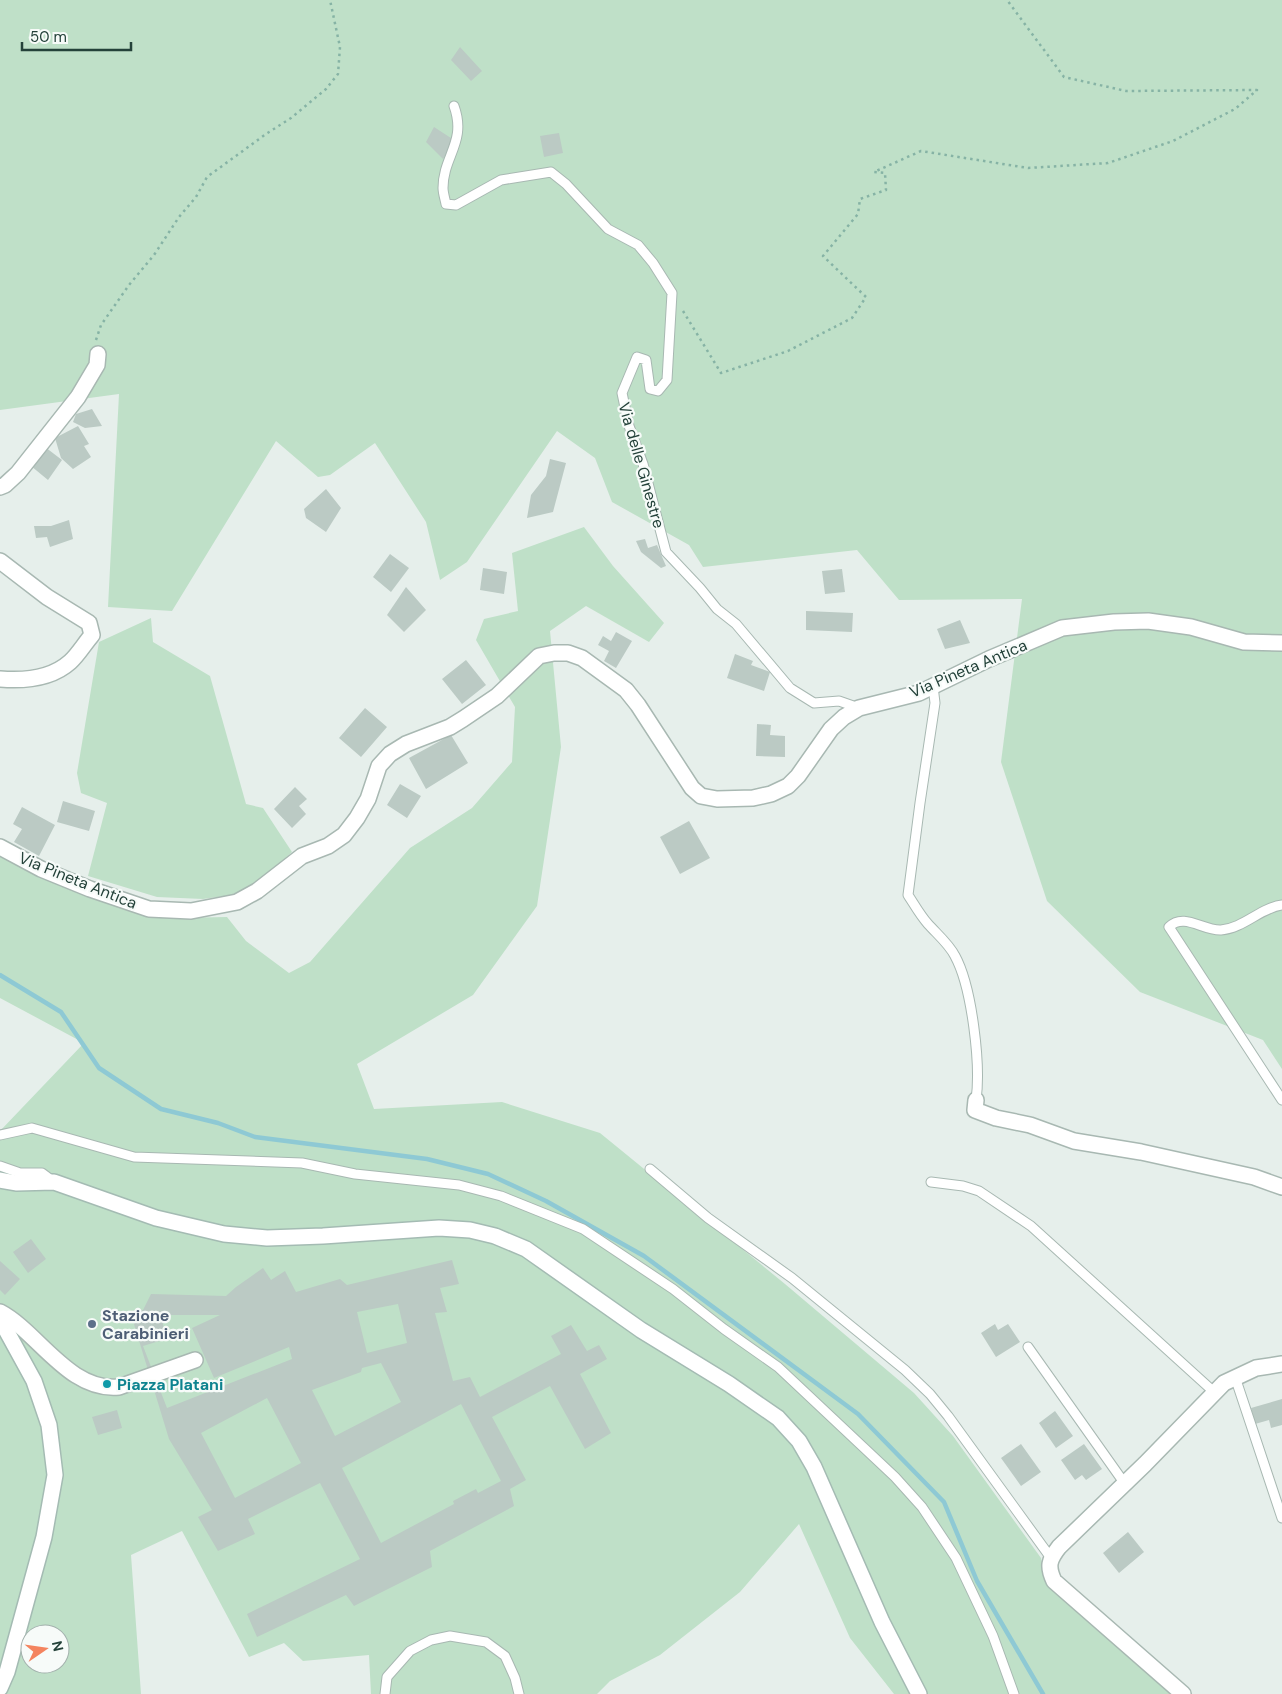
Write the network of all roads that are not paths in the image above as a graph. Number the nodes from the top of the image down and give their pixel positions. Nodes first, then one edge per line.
1 (454, 106) dead end
2 (98, 354) road end
3 (0, 487) edge
4 (0, 561) edge
5 (1282, 643) edge
6 (0, 679) edge
7 (934, 686) junction
8 (859, 708) junction
9 (0, 847) edge
10 (1282, 905) edge
11 (976, 1100) joint
12 (1282, 1100) edge
13 (0, 1135) edge
14 (0, 1166) edge
15 (650, 1169) dead end
16 (0, 1180) edge
17 (54, 1182) junction
18 (931, 1182) dead end
19 (1282, 1187) edge
20 (0, 1312) edge
21 (0, 1318) edge
22 (1028, 1347) dead end
23 (195, 1360) dead end
24 (1282, 1364) edge
25 (1235, 1377) junction
26 (1214, 1392) junction
27 (1125, 1484) junction
28 (1282, 1518) edge
29 (1051, 1558) junction
30 (0, 1688) edge
31 (385, 1694) edge
32 (519, 1694) edge
33 (919, 1694) edge
34 (1014, 1694) edge
35 (1183, 1694) edge

1 - 8 lane, Via delle Ginestre
2 - 3 street
4 - 6 street
5 - 7 street, Via Pineta Antica
7 - 8 street, Via Pineta Antica
7 - 11 lane
8 - 9 street, Via Pineta Antica
10 - 12 lane
11 - 19 street
13 - 34 lane
14 - 17 lane
15 - 29 lane
16 - 17 street
17 - 33 street
18 - 26 lane
20 - 23 street
21 - 30 street
22 - 27 lane
24 - 25 street
25 - 26 street
25 - 28 lane
26 - 27 street
27 - 29 street
29 - 35 street
31 - 32 lane

